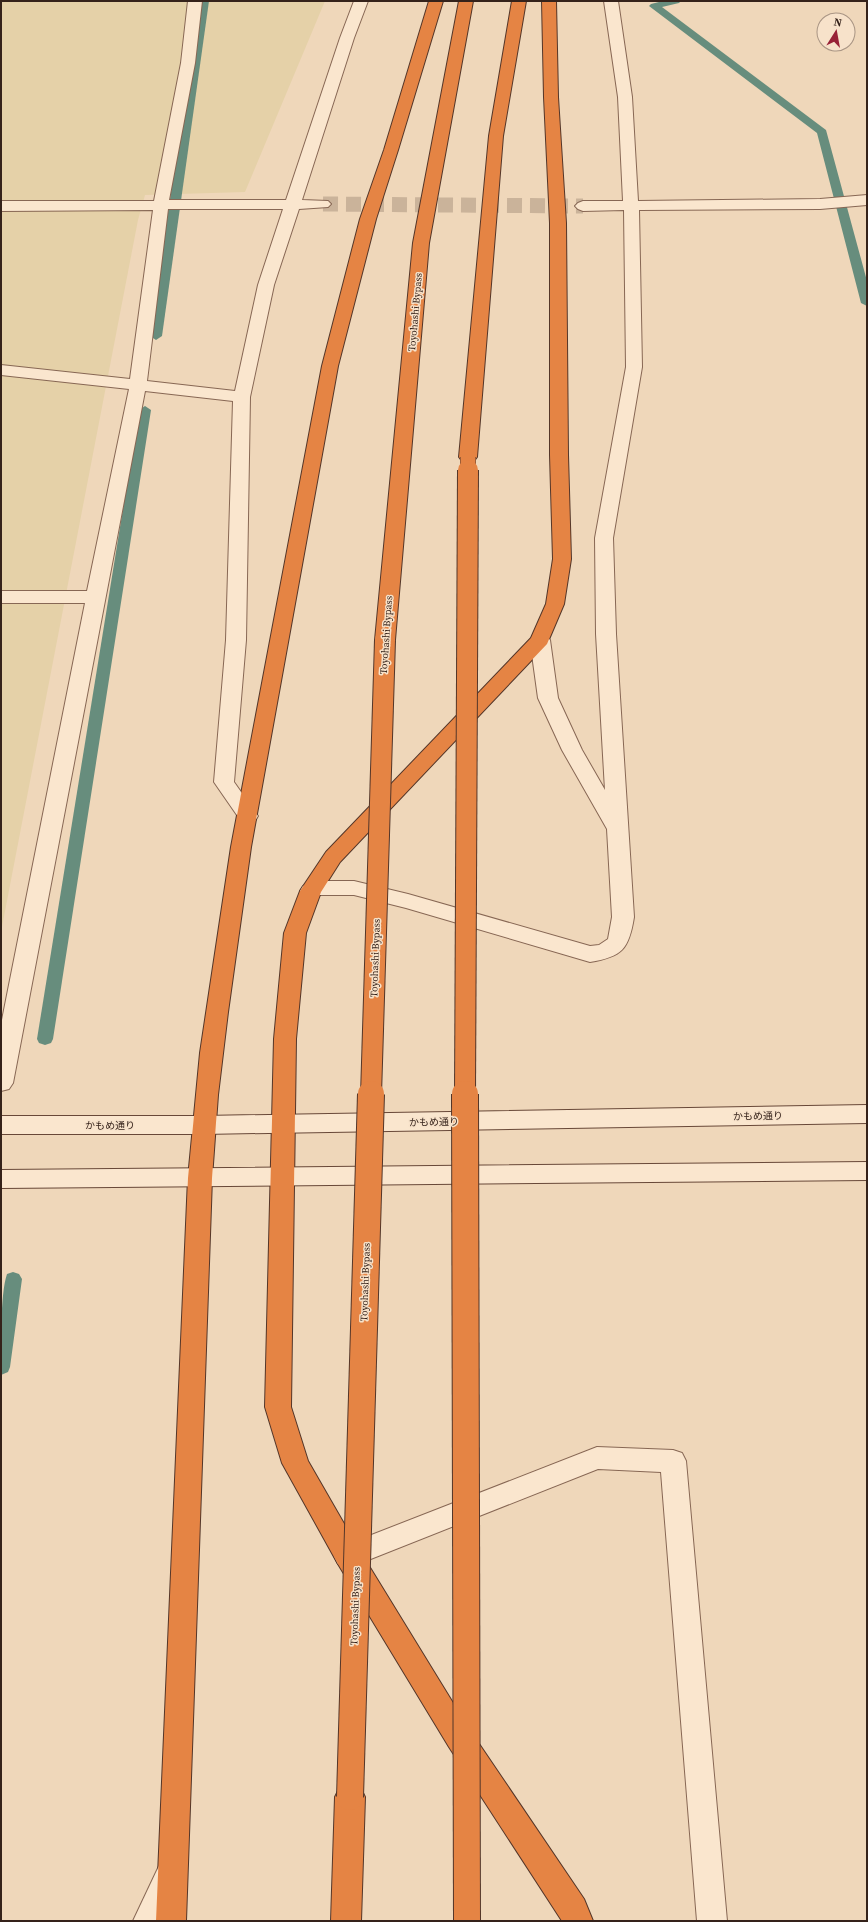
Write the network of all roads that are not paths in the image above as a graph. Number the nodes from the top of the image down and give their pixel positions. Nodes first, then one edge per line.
1 (195, 1) edge
2 (361, 1) edge
3 (436, 1) edge
4 (466, 1) edge
5 (519, 1) edge
6 (549, 1) edge
7 (611, 1) edge
8 (865, 200) edge
9 (291, 204) junction
10 (323, 204) tunnel mouth
11 (161, 205) junction
12 (631, 205) junction
13 (1, 206) edge
14 (583, 206) tunnel mouth
15 (1, 370) edge
16 (138, 385) junction
17 (242, 397) junction
18 (1, 597) edge
19 (95, 597) junction
20 (540, 640) junction
21 (248, 816) junction
22 (618, 829) junction
23 (311, 891) junction
24 (4, 1055) edge
25 (1, 1083) edge
26 (867, 1114) edge
27 (283, 1124) junction
28 (1, 1125) edge
29 (203, 1125) junction
30 (867, 1171) edge
31 (283, 1177) junction
32 (200, 1178) junction
33 (1, 1179) edge
34 (348, 1556) junction
35 (173, 1869) junction
36 (148, 1921) edge
37 (171, 1921) edge
38 (346, 1921) edge
39 (467, 1921) edge
40 (578, 1921) edge
41 (712, 1921) edge

1 - 11 street
2 - 9 street
3 - 21 highway
4 - 38 highway, Toyohashi Bypass, bridge
5 - 39 highway, bridge
6 - 20 highway
7 - 12 street
8 - 12 street
9 - 10 street
9 - 11 street
9 - 17 street
11 - 13 street
11 - 16 street
12 - 14 street
12 - 22 street
15 - 16 street
16 - 17 street
16 - 19 street
17 - 21 street
18 - 19 street
19 - 24 street
20 - 22 street
20 - 23 highway
21 - 29 highway
22 - 23 street
23 - 27 highway
24 - 25 street
26 - 27 street, かもめ通り
27 - 29 street, かもめ通り
27 - 31 highway
28 - 29 street, かもめ通り
29 - 32 highway
30 - 31 street
31 - 32 street
31 - 34 highway
32 - 33 street
32 - 35 highway
34 - 40 highway
34 - 41 street
35 - 36 street
35 - 37 highway

